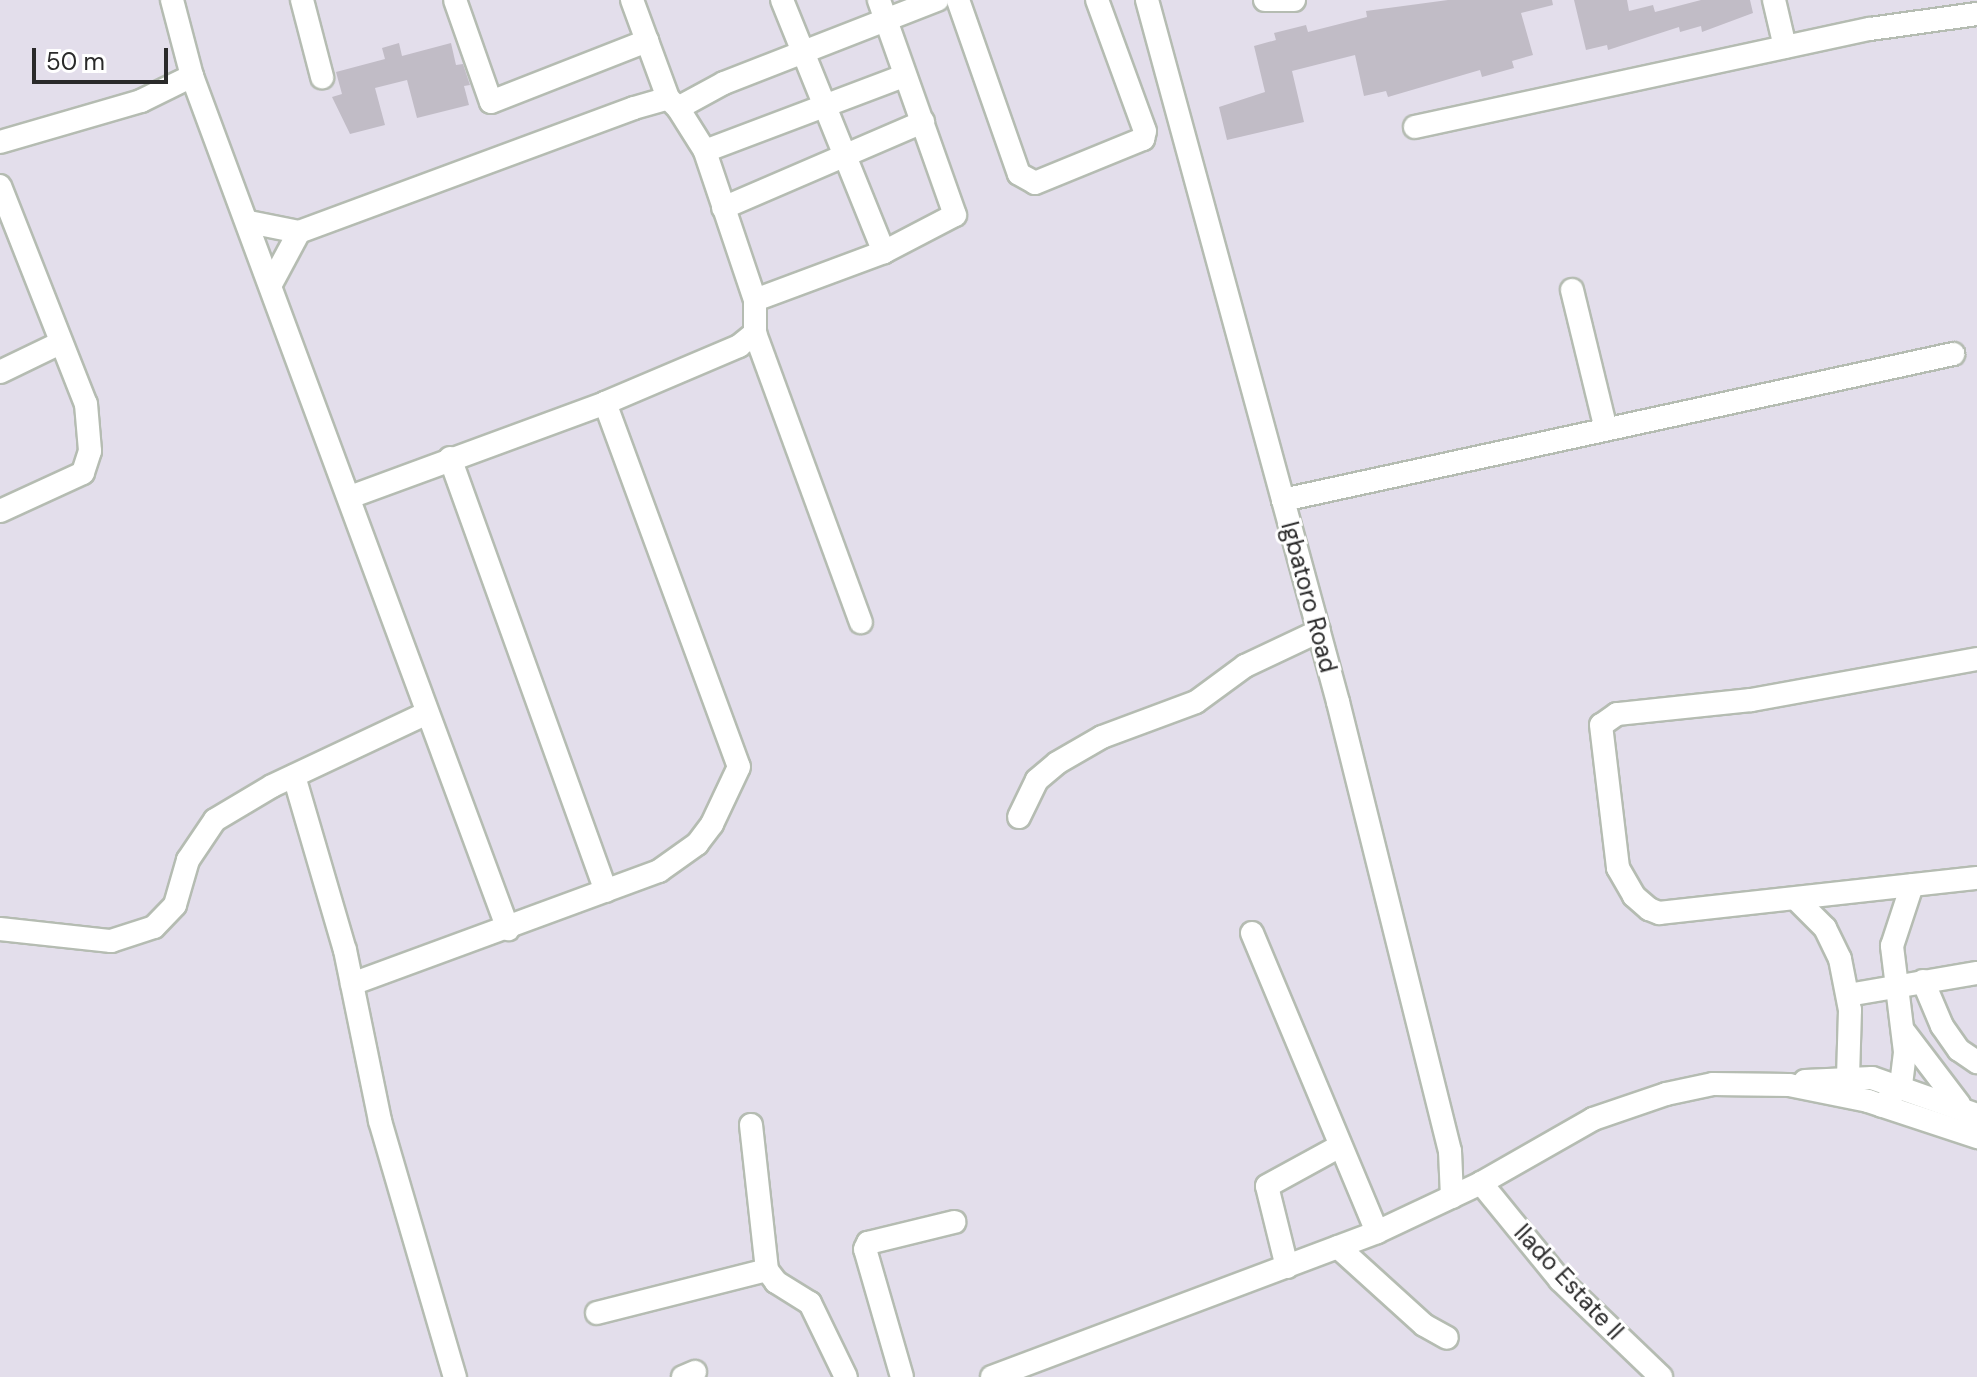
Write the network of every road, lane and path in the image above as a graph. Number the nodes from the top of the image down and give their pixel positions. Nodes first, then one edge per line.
1 (172, 0) edge
2 (302, 0) edge
3 (455, 0) edge
4 (632, 0) edge
5 (782, 0) edge
6 (937, 0) edge
7 (958, 0) edge
8 (1097, 0) edge
9 (1147, 0) edge
10 (1265, 0) edge
11 (1294, 0) edge
12 (1774, 0) edge
13 (884, 10) edge
14 (1977, 14) edge
15 (647, 41) junction
16 (1785, 47) junction
17 (802, 51) junction
18 (192, 76) junction
19 (904, 76) junction
20 (322, 77) dead end
21 (673, 103) junction
22 (823, 106) junction
23 (923, 122) junction
24 (1415, 127) dead end
25 (0, 142) edge
26 (705, 151) junction
27 (842, 153) junction
28 (0, 186) edge
29 (723, 208) junction
30 (249, 222) junction
31 (299, 232) junction
32 (884, 252) junction
33 (271, 284) junction
34 (1572, 290) dead end
35 (755, 300) junction
36 (755, 333) junction
37 (60, 343) junction
38 (1953, 354) dead end
39 (0, 372) edge
40 (605, 403) junction
41 (1606, 429) junction
42 (450, 458) junction
43 (350, 497) junction
44 (1283, 500) junction
45 (0, 511) edge
46 (861, 622) dead end
47 (1319, 631) junction
48 (1977, 659) edge
49 (425, 714) junction
50 (294, 776) junction
51 (1019, 817) dead end
52 (1977, 878) edge
53 (1912, 885) junction
54 (606, 891) junction
55 (1796, 899) junction
56 (0, 929) edge
57 (508, 929) junction
58 (1252, 933) dead end
59 (1977, 973) edge
60 (1923, 981) junction
61 (352, 984) junction
62 (1896, 984) junction
63 (1848, 995) junction
64 (1901, 1027) junction
65 (1977, 1062) edge
66 (1848, 1077) junction
67 (1789, 1085) junction
68 (1901, 1085) junction
69 (1882, 1106) junction
70 (1970, 1112) edge
71 (751, 1125) dead end
72 (1977, 1137) edge
73 (1340, 1146) junction
74 (1481, 1183) junction
75 (1452, 1197) junction
76 (954, 1222) dead end
77 (1377, 1232) junction
78 (1338, 1247) junction
79 (1287, 1267) junction
80 (767, 1270) junction
81 (597, 1313) dead end
82 (1447, 1338) dead end
83 (455, 1377) edge
84 (846, 1377) edge
85 (902, 1377) edge
86 (992, 1377) edge
87 (1661, 1377) edge

1 - 18 street
2 - 20 street
3 - 15 street
4 - 15 street
5 - 17 street
6 - 13 street
7 - 8 street
9 - 44 street, Igbatoro Road
10 - 11 street
12 - 16 street
13 - 17 street
13 - 19 street
14 - 16 street
15 - 21 street
16 - 24 street
17 - 21 street
17 - 22 street
18 - 25 street
18 - 30 street
19 - 22 street
19 - 23 street
21 - 26 street
21 - 31 street
22 - 26 street
22 - 27 street
23 - 27 street
23 - 32 street
26 - 29 street
27 - 29 street
27 - 32 street
28 - 37 street
29 - 35 street
30 - 31 street
30 - 33 street
31 - 33 street
32 - 35 street
33 - 43 street
34 - 41 street
35 - 36 street
36 - 40 street
36 - 46 street
37 - 39 street
37 - 45 street
38 - 41 street
40 - 42 street
40 - 54 street
41 - 44 street
42 - 43 street
42 - 54 street
43 - 49 street
44 - 47 street, Igbatoro Road
47 - 51 street
47 - 75 street, Igbatoro Road
48 - 55 street
49 - 50 street
49 - 57 street
50 - 56 street
50 - 61 street
52 - 53 street
53 - 55 street
53 - 62 street
54 - 57 street
55 - 63 street
57 - 61 street
58 - 73 street
59 - 60 street
60 - 62 street
60 - 65 street
61 - 83 street
62 - 63 street
62 - 64 street
63 - 66 street
64 - 68 street
64 - 70 street
66 - 67 street
66 - 68 street
67 - 69 street
67 - 74 street
68 - 69 street
68 - 70 street
69 - 72 street
71 - 80 street
73 - 77 street
73 - 79 street
74 - 75 street
74 - 87 street, Ilado Estate II
75 - 77 street
76 - 85 street
77 - 78 street
78 - 79 street
78 - 82 street
79 - 86 street
80 - 81 street
80 - 84 street

